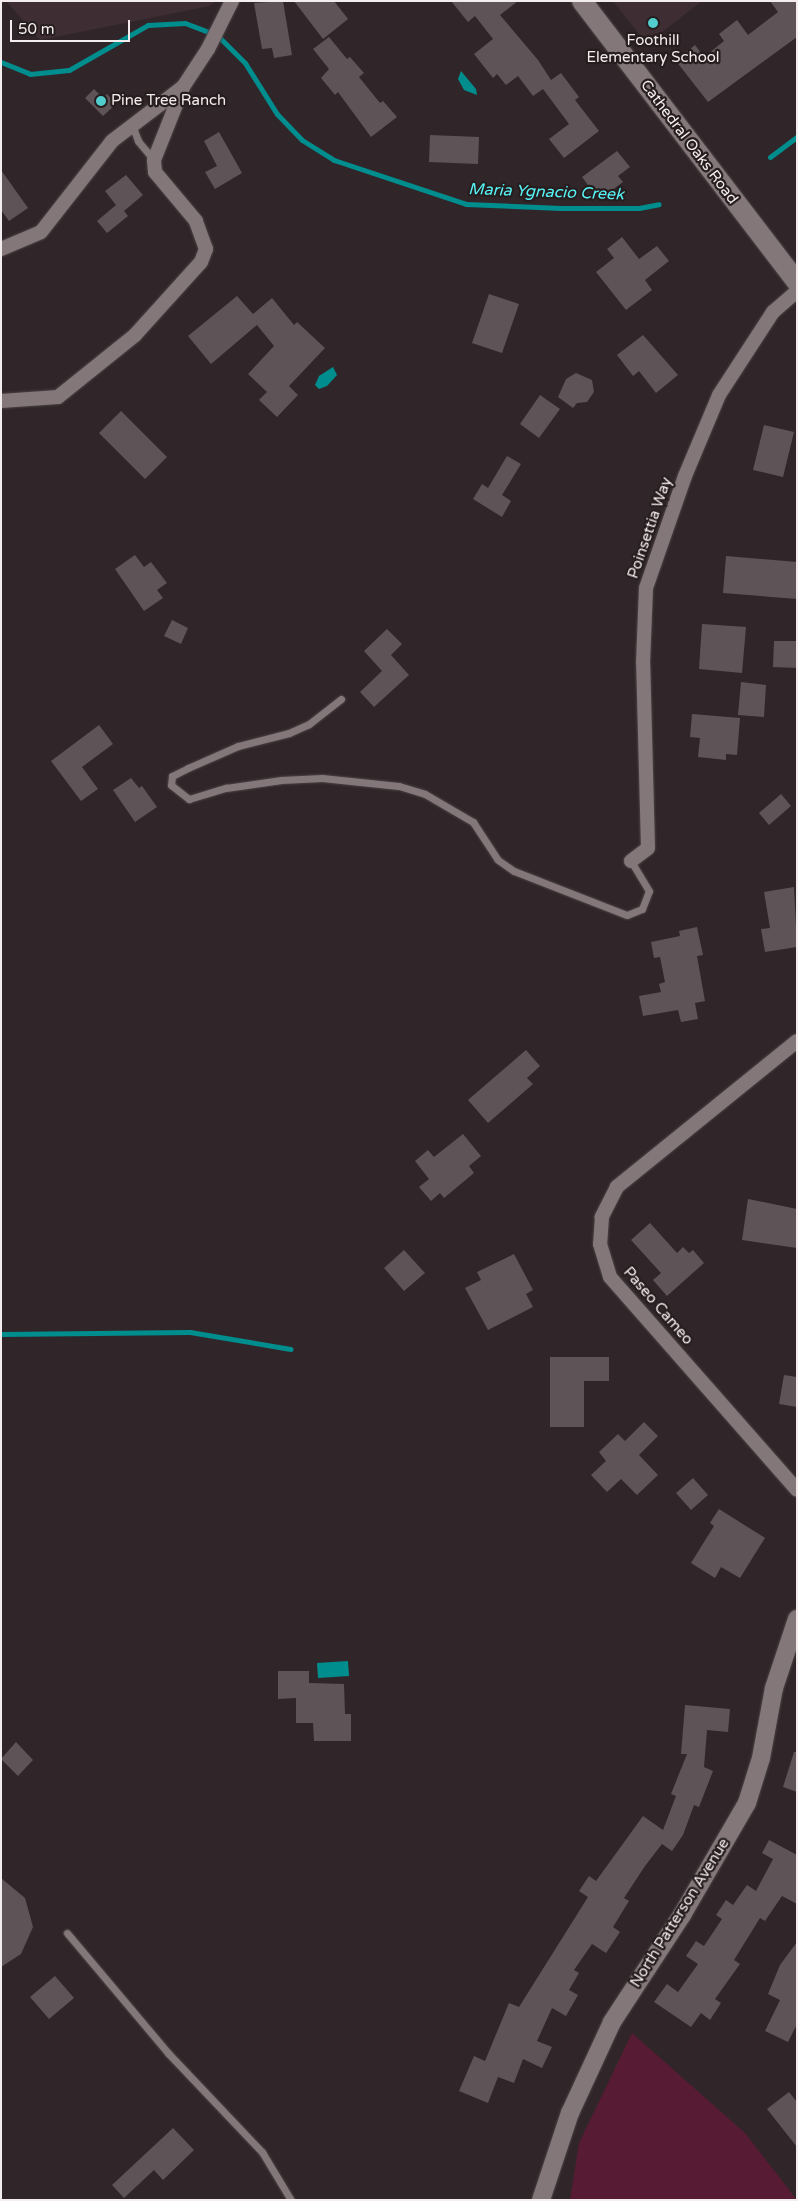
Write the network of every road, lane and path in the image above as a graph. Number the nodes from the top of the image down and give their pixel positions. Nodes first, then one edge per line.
1 (582, 1) edge
2 (229, 6) edge
3 (183, 87) junction
4 (132, 124) junction
5 (154, 160) junction
6 (1, 249) edge
7 (797, 282) edge
8 (797, 291) edge
9 (1, 401) edge
10 (341, 699) dead end
11 (631, 861) joint
12 (797, 1041) edge
13 (797, 1490) edge
14 (797, 1618) edge
15 (66, 1934) dead end
16 (291, 2200) edge
17 (541, 2200) edge

1 - 7 main road, Cathedral Oaks Road
2 - 3 street
3 - 4 street
3 - 5 street
4 - 5 lane
4 - 6 street
5 - 9 street
8 - 11 street, Poinsettia Way
10 - 11 lane
12 - 13 street, Paseo Cameo
14 - 17 street, North Patterson Avenue
15 - 16 lane

